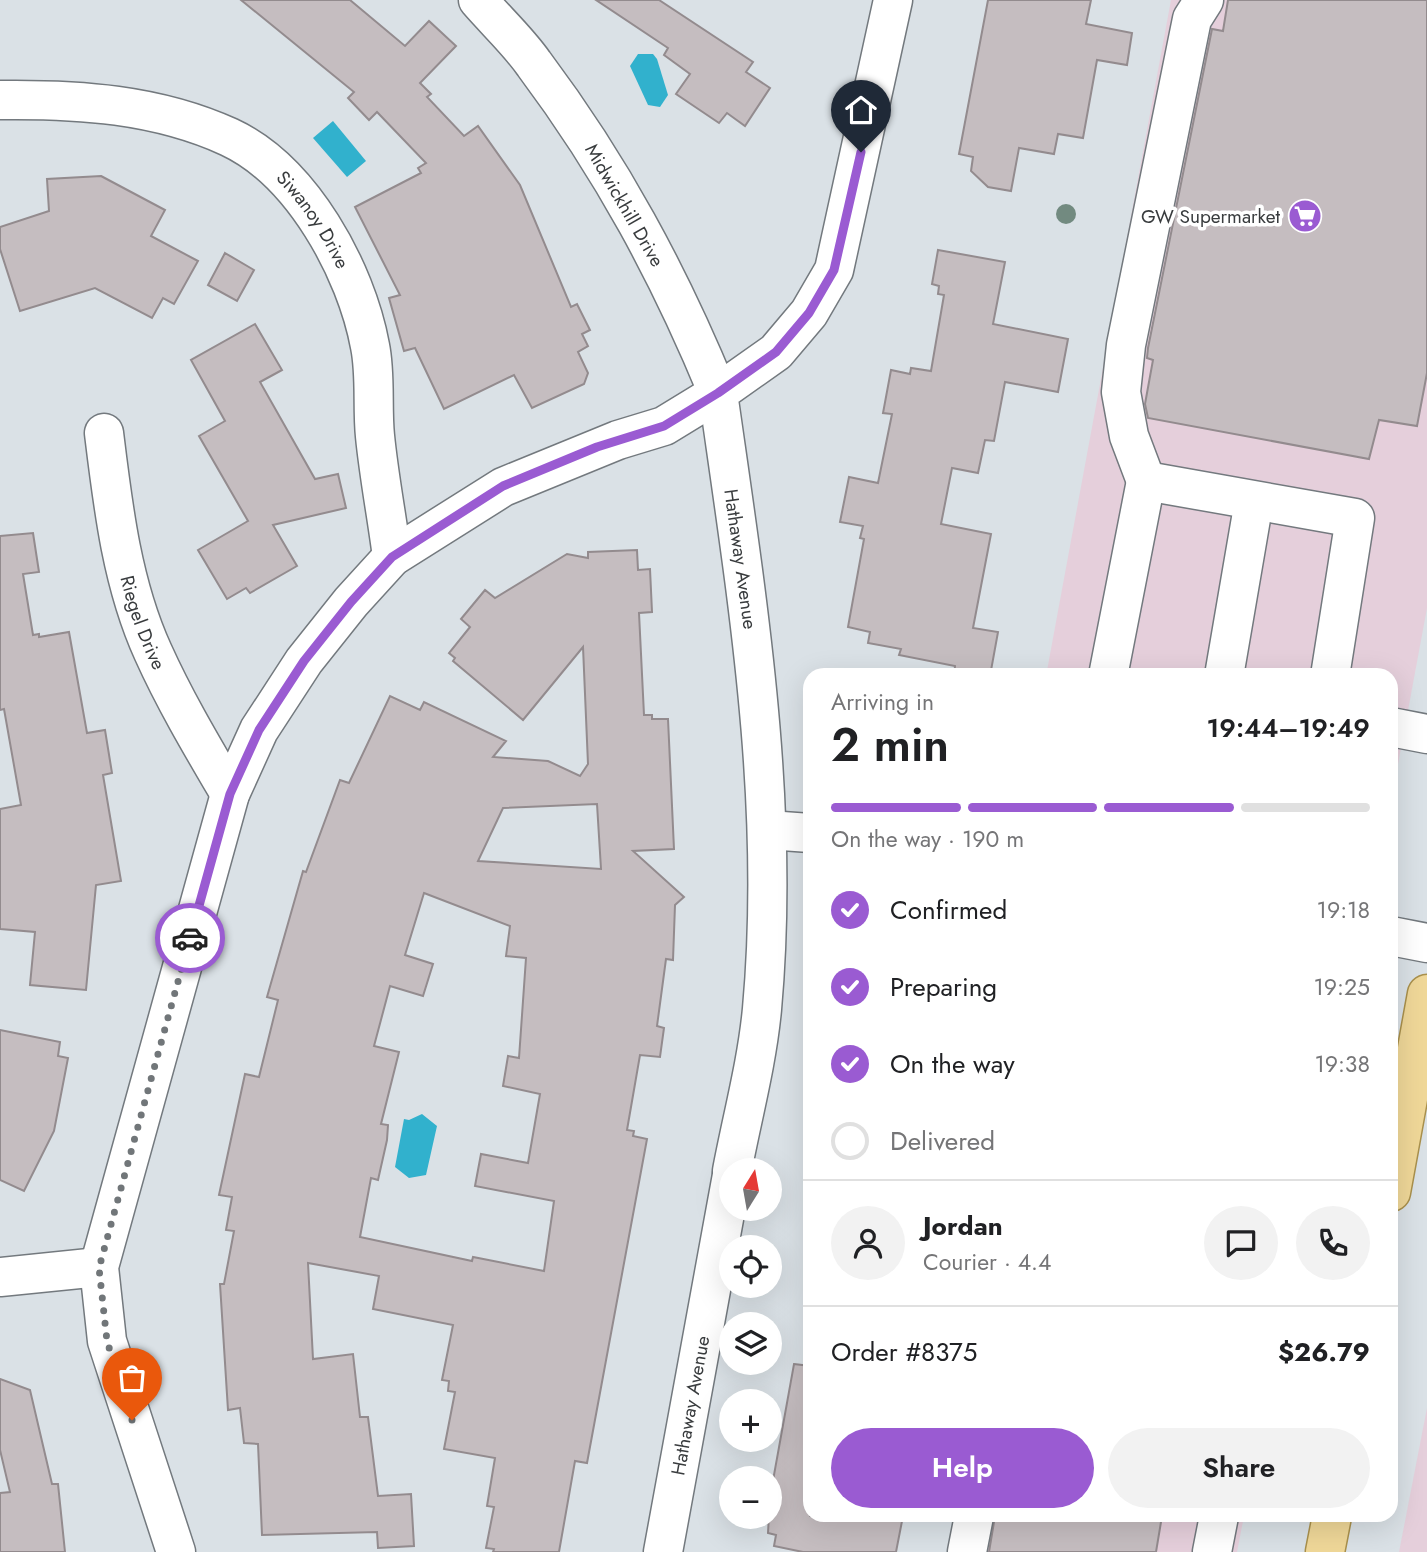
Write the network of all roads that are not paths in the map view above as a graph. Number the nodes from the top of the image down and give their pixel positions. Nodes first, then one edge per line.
1 (478, 0) edge
2 (893, 0) edge
3 (1204, 0) edge
4 (0, 100) edge
5 (718, 393) junction
6 (104, 433) dead end
7 (1146, 481) junction
8 (1254, 501) junction
9 (392, 557) junction
10 (1110, 668) edge
11 (1225, 668) edge
12 (1331, 668) edge
13 (1398, 728) edge
14 (1427, 734) edge
15 (230, 794) junction
16 (768, 830) junction
17 (803, 832) edge
18 (1398, 937) edge
19 (1427, 943) edge
20 (1427, 994) edge
21 (1398, 1154) edge
22 (735, 1158) edge
23 (723, 1222) edge
24 (99, 1268) junction
25 (0, 1277) edge
26 (973, 1522) edge
27 (1218, 1522) edge
28 (1331, 1522) edge
29 (176, 1552) edge
30 (663, 1552) edge
31 (967, 1552) edge
32 (1212, 1552) edge
33 (1325, 1552) edge

1 - 5 street, Midwickhill Drive
2 - 5 street
3 - 7 street
4 - 9 street, Siwanoy Drive
5 - 9 street
5 - 16 street, Hathaway Avenue
6 - 15 street, Riegel Drive
7 - 8 street
7 - 10 street
8 - 11 street
8 - 12 street
9 - 15 street
13 - 14 street
15 - 24 street
16 - 17 street
16 - 22 street, Hathaway Avenue
18 - 19 street
20 - 21 main road
23 - 30 street, Hathaway Avenue
24 - 25 street
24 - 29 street
26 - 31 street
27 - 32 street
28 - 33 main road

